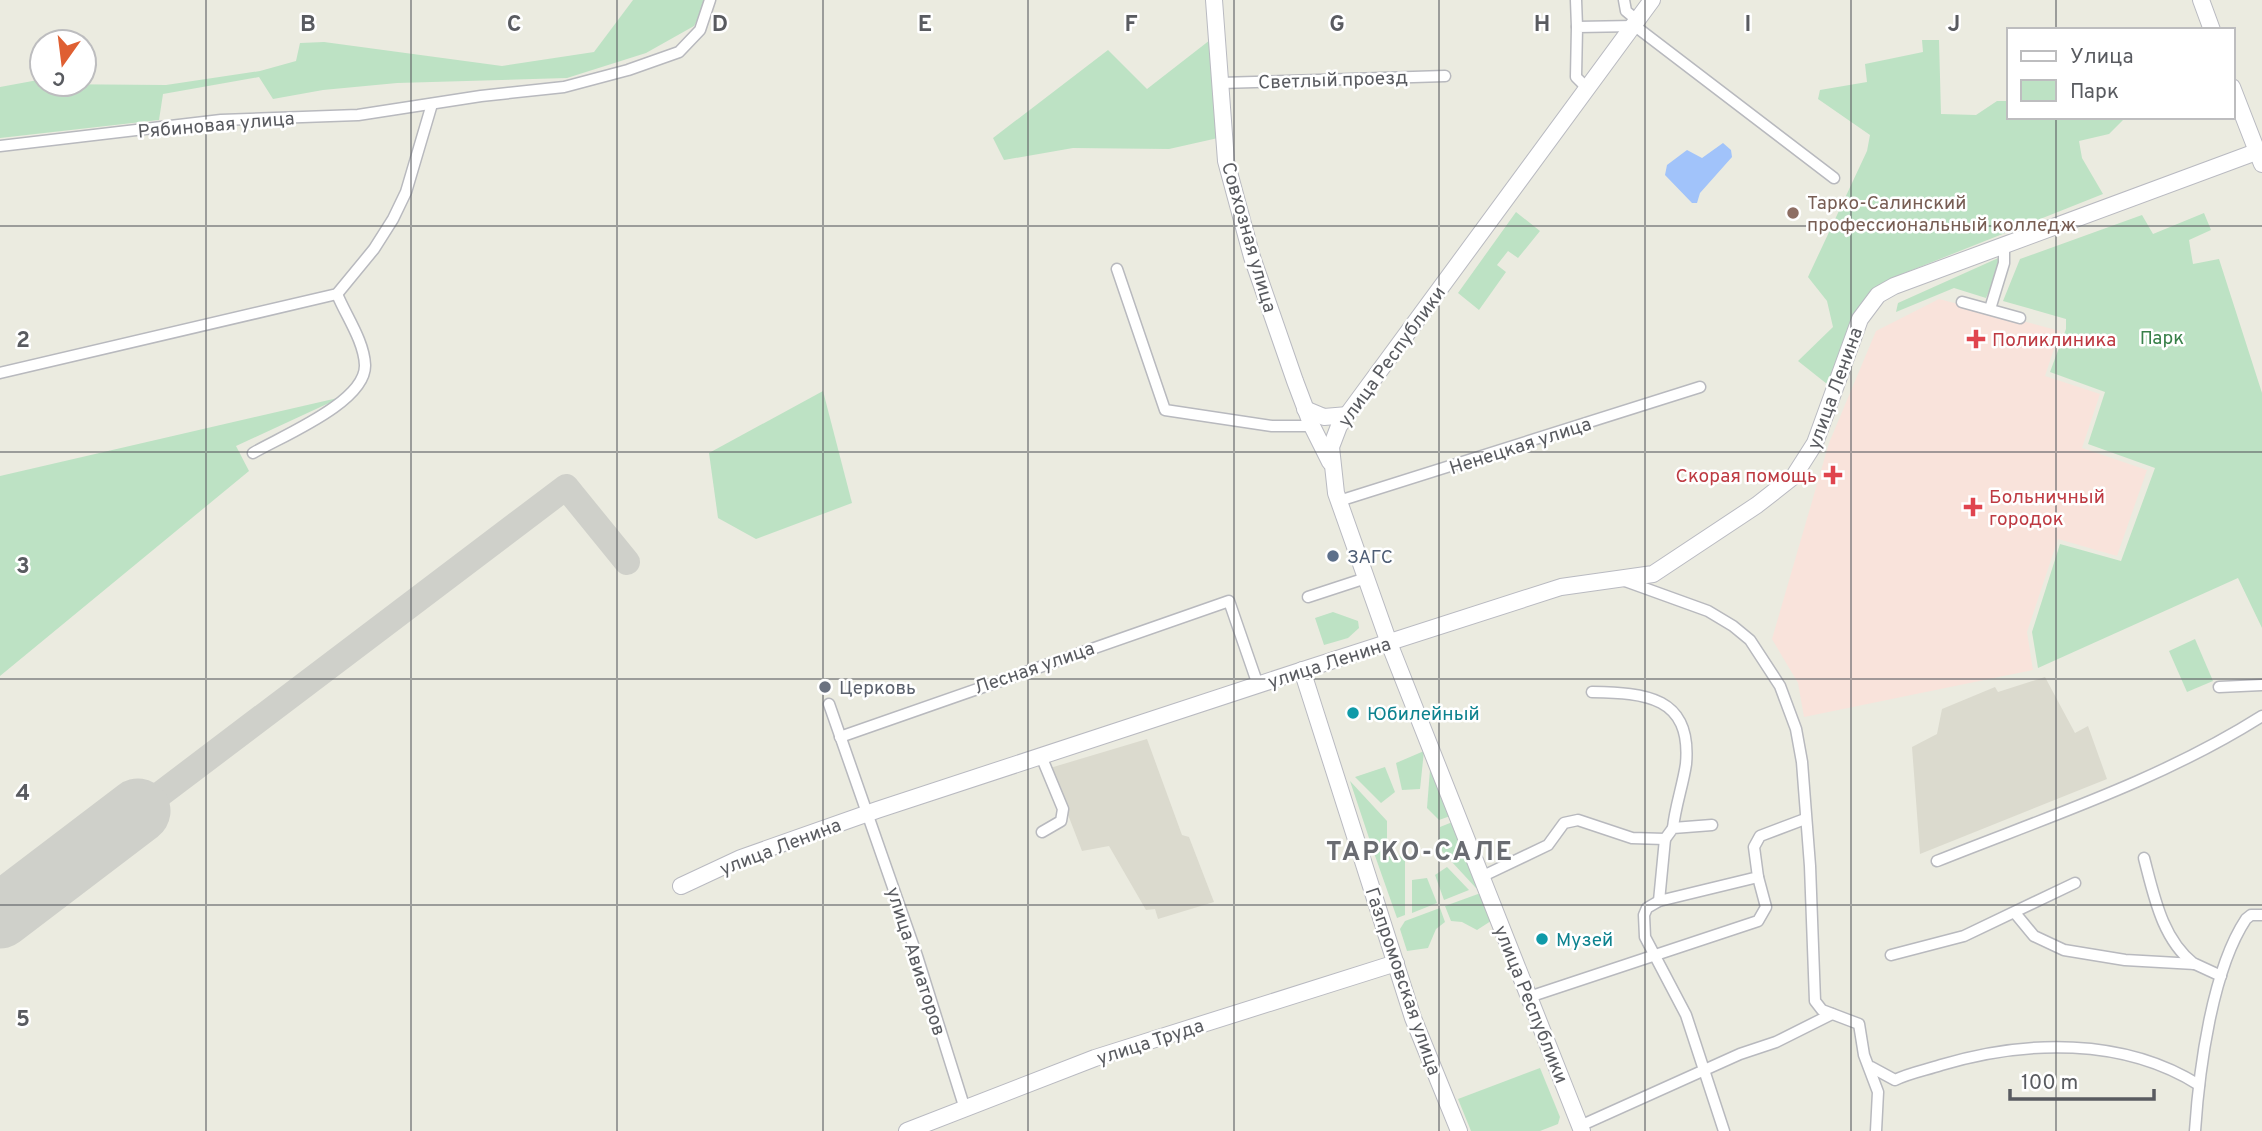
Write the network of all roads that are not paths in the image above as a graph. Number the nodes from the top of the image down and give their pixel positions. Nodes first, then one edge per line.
1 (710, 0) edge
2 (1214, 0) edge
3 (1576, 0) edge
4 (1624, 0) edge
5 (1653, 0) edge
6 (2201, 0) edge
7 (1637, 24) junction
8 (1577, 27) junction
9 (2211, 28) edge
10 (1445, 76) dead end
11 (1220, 83) junction
12 (1587, 88) junction
13 (2234, 92) edge
14 (432, 104) junction
15 (0, 146) edge
16 (2260, 156) edge
17 (1834, 178) dead end
18 (2004, 245) junction
19 (1117, 269) dead end
20 (337, 294) junction
21 (1962, 302) dead end
22 (1990, 309) junction
23 (2020, 318) dead end
24 (0, 373) edge
25 (1700, 387) dead end
26 (1305, 409) junction
27 (1348, 415) junction
28 (1311, 426) junction
29 (253, 453) dead end
30 (1333, 467) junction
31 (1339, 501) junction
32 (1664, 568) junction
33 (1366, 578) junction
34 (1619, 580) junction
35 (1662, 593) junction
36 (1308, 597) dead end
37 (1389, 643) junction
38 (1302, 670) junction
39 (1258, 685) junction
40 (2262, 685) edge
41 (2219, 687) dead end
42 (1592, 692) dead end
43 (829, 704) dead end
44 (2262, 716) edge
45 (840, 737) junction
46 (1041, 756) junction
47 (869, 814) junction
48 (1805, 819) junction
49 (1712, 825) dead end
50 (1673, 828) junction
51 (1042, 832) dead end
52 (1665, 839) junction
53 (2144, 859) dead end
54 (1937, 861) dead end
55 (1481, 877) junction
56 (1758, 877) junction
57 (2075, 883) dead end
58 (681, 886) dead end
59 (1660, 901) junction
60 (2015, 914) junction
61 (2262, 915) edge
62 (1657, 955) junction
63 (1891, 955) dead end
64 (1396, 963) junction
65 (2195, 964) junction
66 (2221, 976) junction
67 (1529, 997) junction
68 (1832, 1014) junction
69 (1869, 1065) junction
70 (1703, 1072) junction
71 (1895, 1080) junction
72 (2199, 1085) junction
73 (1878, 1092) junction
74 (965, 1109) junction
75 (1576, 1129) edge
76 (907, 1131) edge
77 (1459, 1131) edge
78 (1724, 1131) edge
79 (1876, 1131) edge
80 (2195, 1131) edge

1 - 14 street, Рябиновая улица
2 - 11 street, Совхозная улица
3 - 8 street
4 - 7 street
5 - 7 street, улица Республики
6 - 9 street
7 - 8 street
7 - 12 street, улица Республики
7 - 17 street
8 - 12 street
10 - 11 street, Светлый проезд
11 - 26 street, Совхозная улица
12 - 27 street, улица Республики
13 - 16 street
14 - 15 street, Рябиновая улица
14 - 20 street
16 - 18 street, улица Ленина
18 - 22 street
18 - 32 street, улица Ленина
19 - 28 street
20 - 24 street
20 - 29 street
21 - 22 street
22 - 23 street
25 - 31 street, Ненецкая улица
26 - 27 street
26 - 28 street, Совхозная улица
27 - 30 street, улица Республики
28 - 30 street, Совхозная улица
30 - 31 street, улица Республики
31 - 33 street, улица Республики
32 - 34 street, улица Ленина
32 - 35 street
33 - 36 street
33 - 37 street, улица Республики
34 - 35 street, улица Ленина
34 - 37 street, улица Ленина
35 - 48 street, улица Ленина
37 - 38 street, улица Ленина
37 - 55 street, улица Республики
38 - 39 street, улица Ленина
38 - 64 street, Газпромовская улица
39 - 45 street, Лесная улица
39 - 46 street, улица Ленина
40 - 41 street
42 - 50 street
43 - 45 street, улица Авиаторов
44 - 54 street
45 - 47 street, улица Авиаторов
46 - 47 street, улица Ленина
46 - 51 street
47 - 58 street, улица Ленина
47 - 74 street, улица Авиаторов
48 - 56 street
48 - 68 street, улица Ленина
49 - 50 street
50 - 52 street
52 - 55 street
52 - 59 street
53 - 65 street
55 - 67 street, улица Республики
56 - 59 street
56 - 62 street
57 - 60 street
59 - 62 street
60 - 63 street
60 - 65 street
61 - 66 street
62 - 67 street
62 - 70 street
64 - 74 street, улица Труда
64 - 77 street, Газпромовская улица
65 - 66 street
66 - 72 street
67 - 75 street, улица Республики
68 - 69 street
68 - 70 street
69 - 71 street
69 - 73 street
70 - 75 street
70 - 78 street
71 - 72 street
71 - 73 street
72 - 80 street
73 - 79 street
74 - 76 street, улица Труда

